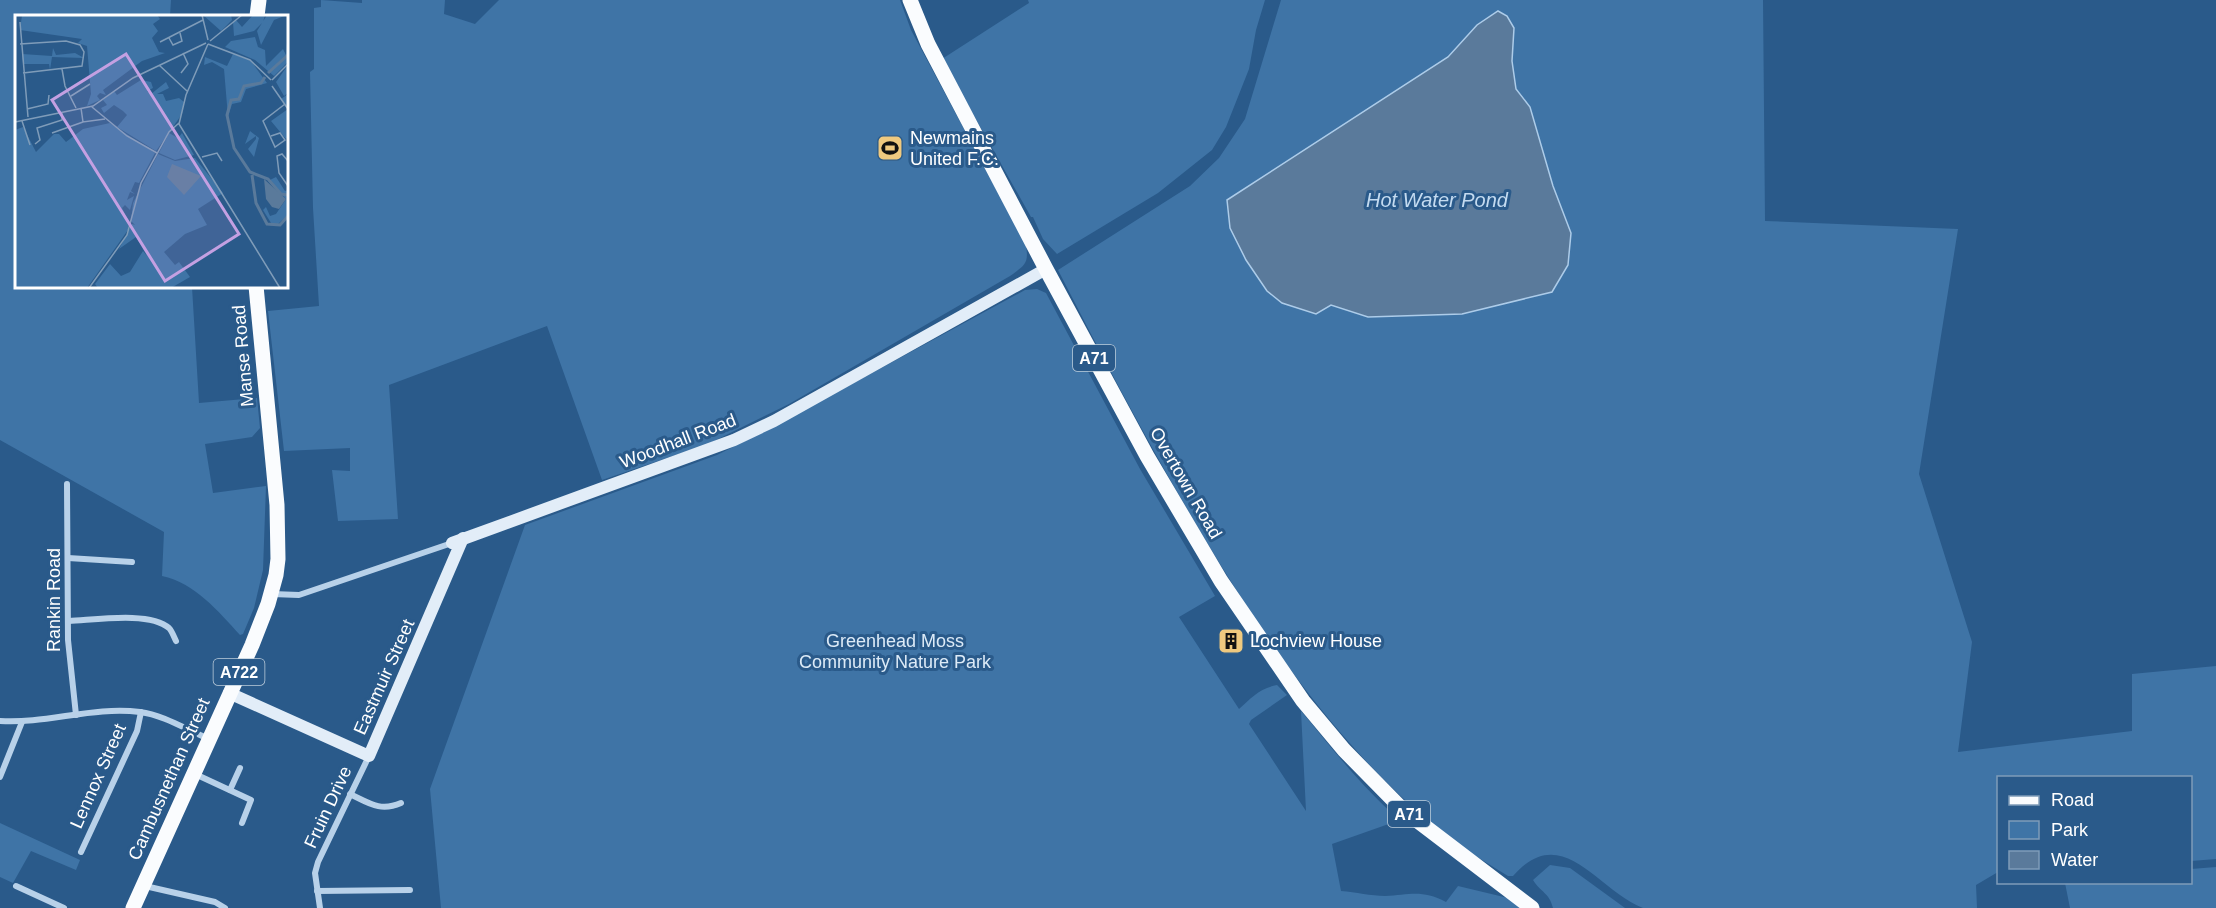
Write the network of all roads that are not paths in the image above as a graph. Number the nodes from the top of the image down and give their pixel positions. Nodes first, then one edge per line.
1 (258, 0) edge
2 (910, 0) edge
3 (257, 15) edge
4 (1046, 269) junction
5 (256, 288) edge
6 (268, 422) joint
7 (67, 484) dead end
8 (457, 541) junction
9 (68, 558) junction
10 (132, 562) dead end
11 (272, 594) junction
12 (69, 621) junction
13 (176, 641) dead end
14 (229, 693) junction
15 (141, 712) junction
16 (76, 715) junction
17 (0, 721) edge
18 (22, 722) junction
19 (209, 740) junction
20 (369, 756) junction
21 (240, 768) dead end
22 (193, 774) junction
23 (0, 777) edge
24 (230, 790) junction
25 (350, 794) junction
26 (401, 803) dead end
27 (242, 823) dead end
28 (81, 852) dead end
29 (16, 886) dead end
30 (143, 886) junction
31 (410, 890) dead end
32 (317, 891) junction
33 (64, 908) edge
34 (133, 908) edge
35 (225, 908) edge
36 (320, 908) edge
37 (1532, 908) edge

1 - 3 main road
2 - 4 main road, Overtown Road / A71
4 - 8 street, Woodhall Road
4 - 37 main road, Overtown Road / A71
5 - 6 main road, Manse Road / A722
6 - 11 main road, Cambusnethan Street / A722
7 - 9 street, Rankin Road
8 - 11 street, Woodhall Road
8 - 20 street, Eastmuir Street
9 - 10 street
9 - 12 street, Rankin Road
11 - 14 main road, Cambusnethan Street / A722
12 - 13 street
12 - 16 street, Rankin Road
14 - 19 main road, Cambusnethan Street / A722
14 - 20 street, Eastmuir Street
15 - 16 street
15 - 19 street
15 - 28 street, Lennox Street
16 - 18 street
17 - 18 street
18 - 23 street
19 - 22 main road, Cambusnethan Street / A722
20 - 25 street, Fruin Drive
21 - 24 street
22 - 24 street
22 - 30 main road, Cambusnethan Street / A722
24 - 27 street
25 - 26 street
25 - 32 street, Fruin Drive
29 - 33 street
30 - 34 main road, Cambusnethan Street / A722
30 - 35 street
31 - 32 street
32 - 36 street, Fruin Drive

